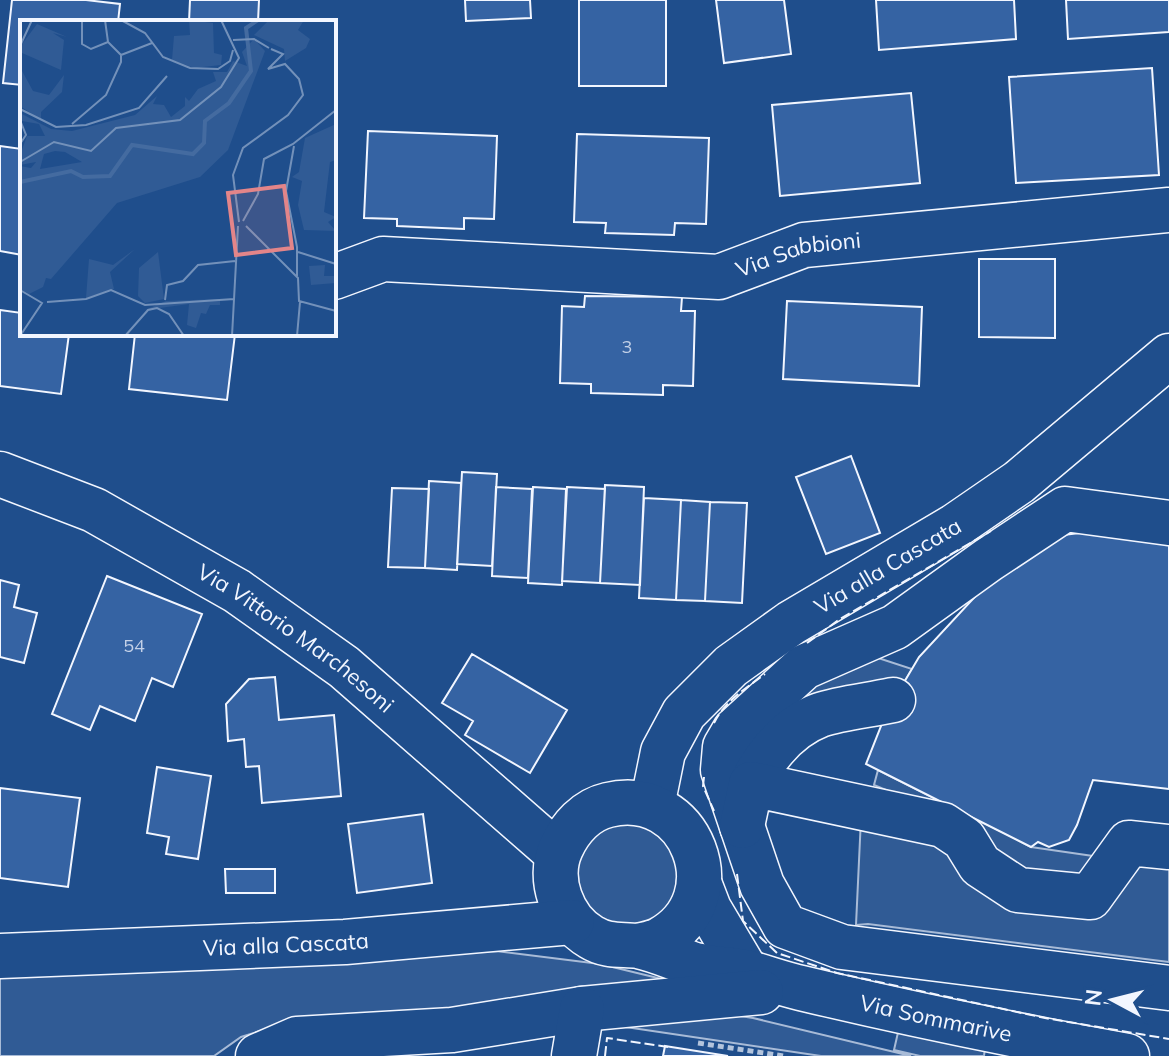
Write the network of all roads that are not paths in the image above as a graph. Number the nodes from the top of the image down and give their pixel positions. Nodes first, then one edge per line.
1 (1169, 210) edge
2 (336, 276) edge
3 (1169, 356) edge
4 (0, 474) edge
5 (1169, 523) edge
6 (893, 700) dead end
7 (751, 784) junction
8 (652, 806) junction
9 (742, 826) junction
10 (1169, 847) edge
11 (558, 854) junction
12 (699, 883) junction
13 (572, 922) junction
14 (638, 946) junction
15 (0, 956) edge
16 (747, 973) junction
17 (799, 988) junction
18 (1169, 988) edge
19 (582, 1009) junction
20 (258, 1056) edge
21 (574, 1056) edge
22 (1127, 1056) edge

1 - 2 street, Via Sabbioni
3 - 8 street, Via alla Cascata
4 - 11 street, Via Vittorio Marchesoni
5 - 9 street
6 - 7 street
7 - 9 street
7 - 10 street
8 - 11 street
8 - 12 street
9 - 18 street
11 - 13 street
12 - 14 street
12 - 16 street
13 - 14 street
13 - 15 street, Via alla Cascata
14 - 16 street, Via Sommarive
16 - 17 street, Via Sommarive
17 - 19 street
17 - 22 street, Via Sommarive
19 - 20 street
19 - 21 street

